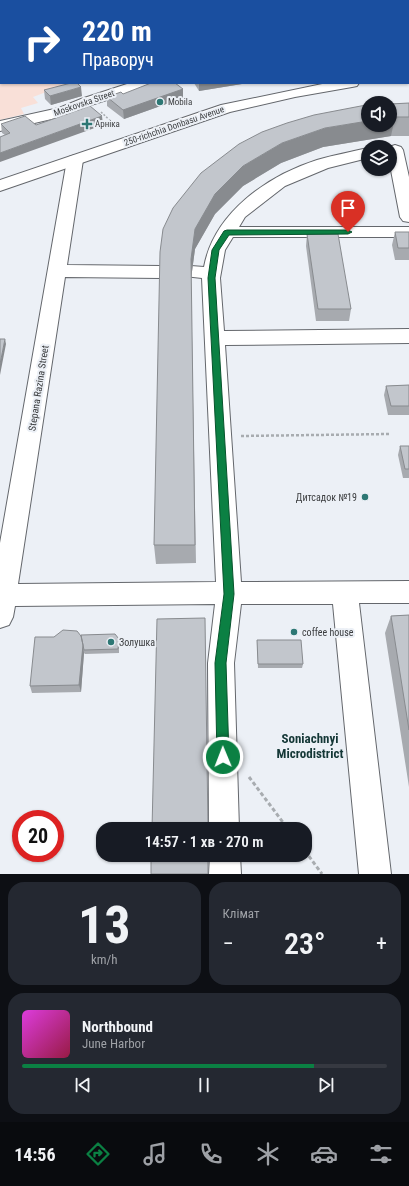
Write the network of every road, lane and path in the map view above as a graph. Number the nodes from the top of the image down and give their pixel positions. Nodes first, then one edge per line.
1 (142, 84) edge
2 (346, 84) edge
3 (101, 112) dead end
4 (0, 126) edge
5 (117, 127) dead end
6 (398, 150) edge
7 (361, 156) edge
8 (75, 160) junction
9 (0, 186) edge
10 (409, 217) edge
11 (227, 232) junction
12 (409, 232) edge
13 (57, 271) junction
14 (161, 272) edge
15 (409, 336) edge
16 (215, 338) junction
17 (389, 434) dead end
18 (220, 436) junction
19 (409, 592) edge
20 (345, 593) junction
21 (229, 594) junction
22 (1, 603) edge
23 (246, 773) dead end
24 (224, 822) edge
25 (283, 822) edge
26 (312, 860) edge
27 (225, 862) edge
28 (225, 874) edge
29 (322, 874) edge
30 (375, 874) edge

1 - 4 street, Moskovska Street
2 - 8 street, 250-richchia Donbasu Avenue
3 - 5 path
6 - 10 street
7 - 11 street
8 - 9 street, 250-richchia Donbasu Avenue
8 - 13 street, Stepana Razina Street
11 - 12 street
11 - 16 street
13 - 14 street
13 - 22 street, Stepana Razina Street
15 - 16 street
16 - 18 street
17 - 18 path
18 - 21 street
19 - 20 street
20 - 21 street
20 - 30 street
21 - 22 street
21 - 24 street
23 - 25 path
26 - 29 path
27 - 28 street

